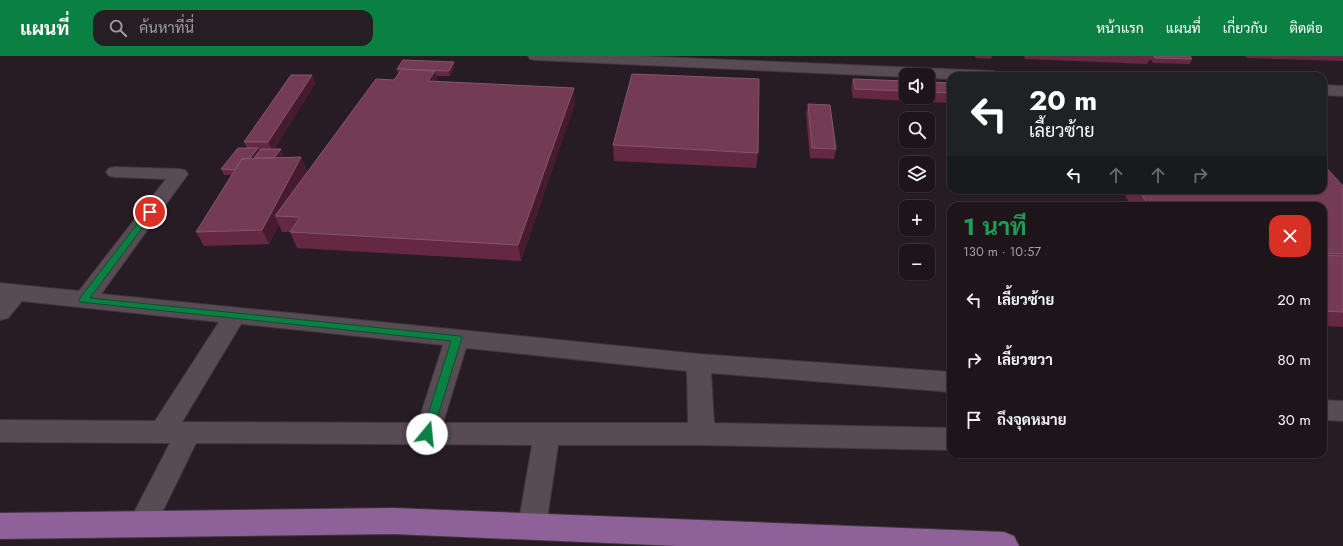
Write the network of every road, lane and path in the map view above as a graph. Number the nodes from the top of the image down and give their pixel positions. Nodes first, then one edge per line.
1 (535, 56) edge
2 (947, 74) edge
3 (1327, 90) edge
4 (1343, 91) edge
5 (115, 172) dead end
6 (8, 292) edge
7 (84, 300) junction
8 (0, 312) edge
9 (235, 315) junction
10 (457, 338) junction
11 (699, 363) junction
12 (947, 382) edge
13 (1327, 410) edge
14 (1343, 412) edge
15 (0, 431) edge
16 (162, 432) junction
17 (189, 432) junction
18 (427, 434) junction
19 (547, 434) junction
20 (701, 434) junction
21 (947, 439) edge
22 (142, 524) junction
23 (0, 526) edge
24 (532, 526) junction
25 (1004, 546) edge

1 - 2 street
3 - 4 street
5 - 7 street
6 - 7 street
6 - 8 street
7 - 9 street
9 - 10 street
9 - 16 street
10 - 11 street
10 - 18 street
11 - 12 street
11 - 20 street
13 - 14 street
15 - 16 street
16 - 17 street
17 - 18 street
17 - 22 street
18 - 19 street
19 - 20 street
19 - 24 street
20 - 21 street
22 - 23 main road
22 - 24 main road
24 - 25 main road

